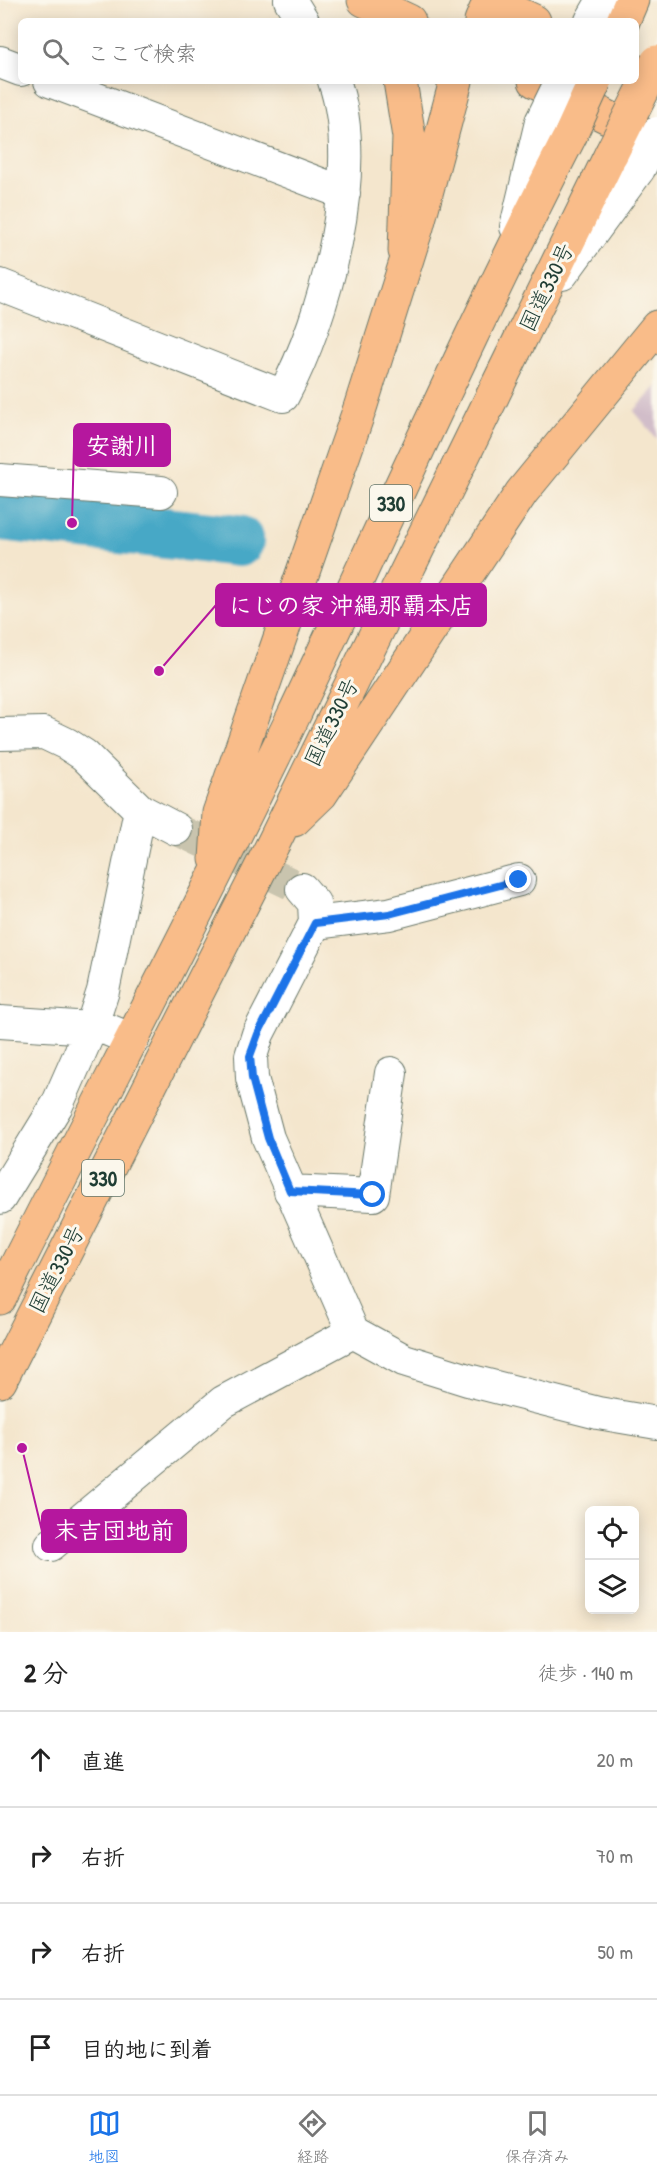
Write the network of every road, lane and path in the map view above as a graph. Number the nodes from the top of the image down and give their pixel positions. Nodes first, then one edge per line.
1 (290, 0) edge
2 (353, 0) edge
3 (364, 0) edge
4 (489, 0) edge
5 (301, 18) edge
6 (368, 18) edge
7 (403, 18) edge
8 (482, 18) edge
9 (528, 18) edge
10 (0, 62) edge
11 (657, 62) edge
12 (18, 69) edge
13 (639, 69) edge
14 (657, 78) edge
15 (58, 84) edge
16 (335, 84) edge
17 (400, 84) edge
18 (455, 84) edge
19 (541, 84) edge
20 (560, 84) edge
21 (594, 84) edge
22 (657, 134) edge
23 (657, 141) edge
24 (344, 193) junction
25 (510, 252) junction
26 (405, 265) junction
27 (0, 285) edge
28 (532, 315) junction
29 (657, 327) edge
30 (0, 480) edge
31 (161, 492) dead end
32 (0, 734) edge
33 (141, 810) junction
34 (176, 829) tunnel mouth
35 (274, 842) junction
36 (216, 872) junction
37 (519, 880) dead end
38 (303, 889) tunnel mouth
39 (315, 923) junction
40 (0, 1022) edge
41 (78, 1027) junction
42 (133, 1040) junction
43 (392, 1073) dead end
44 (290, 1191) junction
45 (0, 1198) edge
46 (0, 1298) edge
47 (353, 1332) junction
48 (0, 1381) edge
49 (657, 1423) edge
50 (51, 1545) dead end

1 - 5 street
2 - 6 main road
3 - 7 main road
4 - 8 main road
4 - 9 main road
10 - 12 street
11 - 28 main road, 国道330号 / 330, bridge
13 - 14 main road
15 - 24 street
16 - 24 street
17 - 26 main road
18 - 26 main road
19 - 23 main road
20 - 25 street, bridge
21 - 25 main road, 国道330号 / 330, bridge
22 - 28 street, bridge
24 - 27 street
25 - 36 main road, 国道330号 / 330
26 - 36 main road
28 - 35 main road, 国道330号 / 330
29 - 35 main road
30 - 31 street
32 - 33 street
33 - 34 street
33 - 41 street
35 - 48 main road, 国道330号 / 330
36 - 42 main road, 国道330号 / 330
37 - 39 street
38 - 39 street
39 - 44 street
40 - 41 street
41 - 42 street
41 - 45 street
42 - 46 main road, 国道330号 / 330
43 - 44 street
44 - 47 street
47 - 49 street
47 - 50 street

